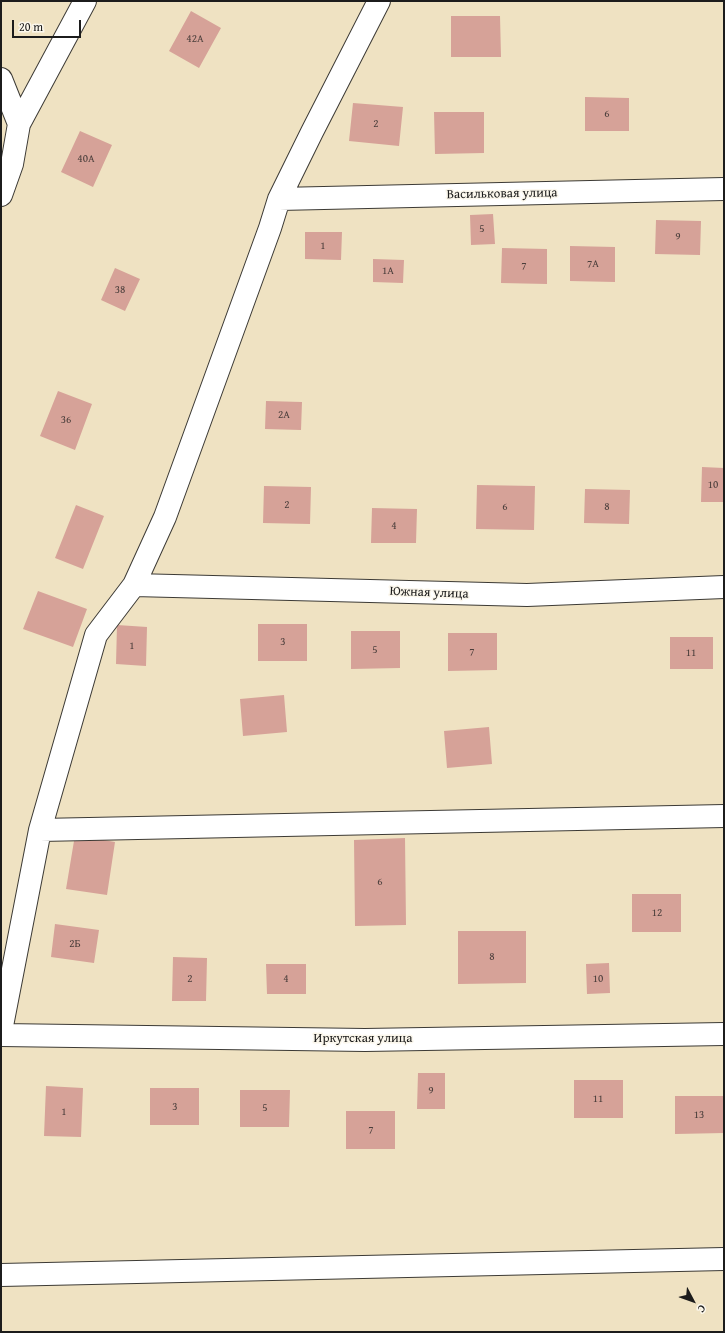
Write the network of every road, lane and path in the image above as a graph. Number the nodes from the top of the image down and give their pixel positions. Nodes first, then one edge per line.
1 (85, 1) edge
2 (379, 1) edge
3 (1, 79) edge
4 (19, 124) junction
5 (724, 189) edge
6 (1, 195) edge
7 (279, 200) junction
8 (134, 585) junction
9 (724, 587) edge
10 (724, 816) edge
11 (40, 830) junction
12 (1, 1031) edge
13 (724, 1034) edge
14 (1, 1035) edge
15 (724, 1259) edge
16 (1, 1275) edge

1 - 4 street
2 - 7 street
3 - 4 street
4 - 6 street
5 - 7 street, Васильковая улица
7 - 8 street
8 - 9 street, Южная улица
8 - 11 street
10 - 11 street
11 - 12 street
13 - 14 street, Иркутская улица
15 - 16 street

